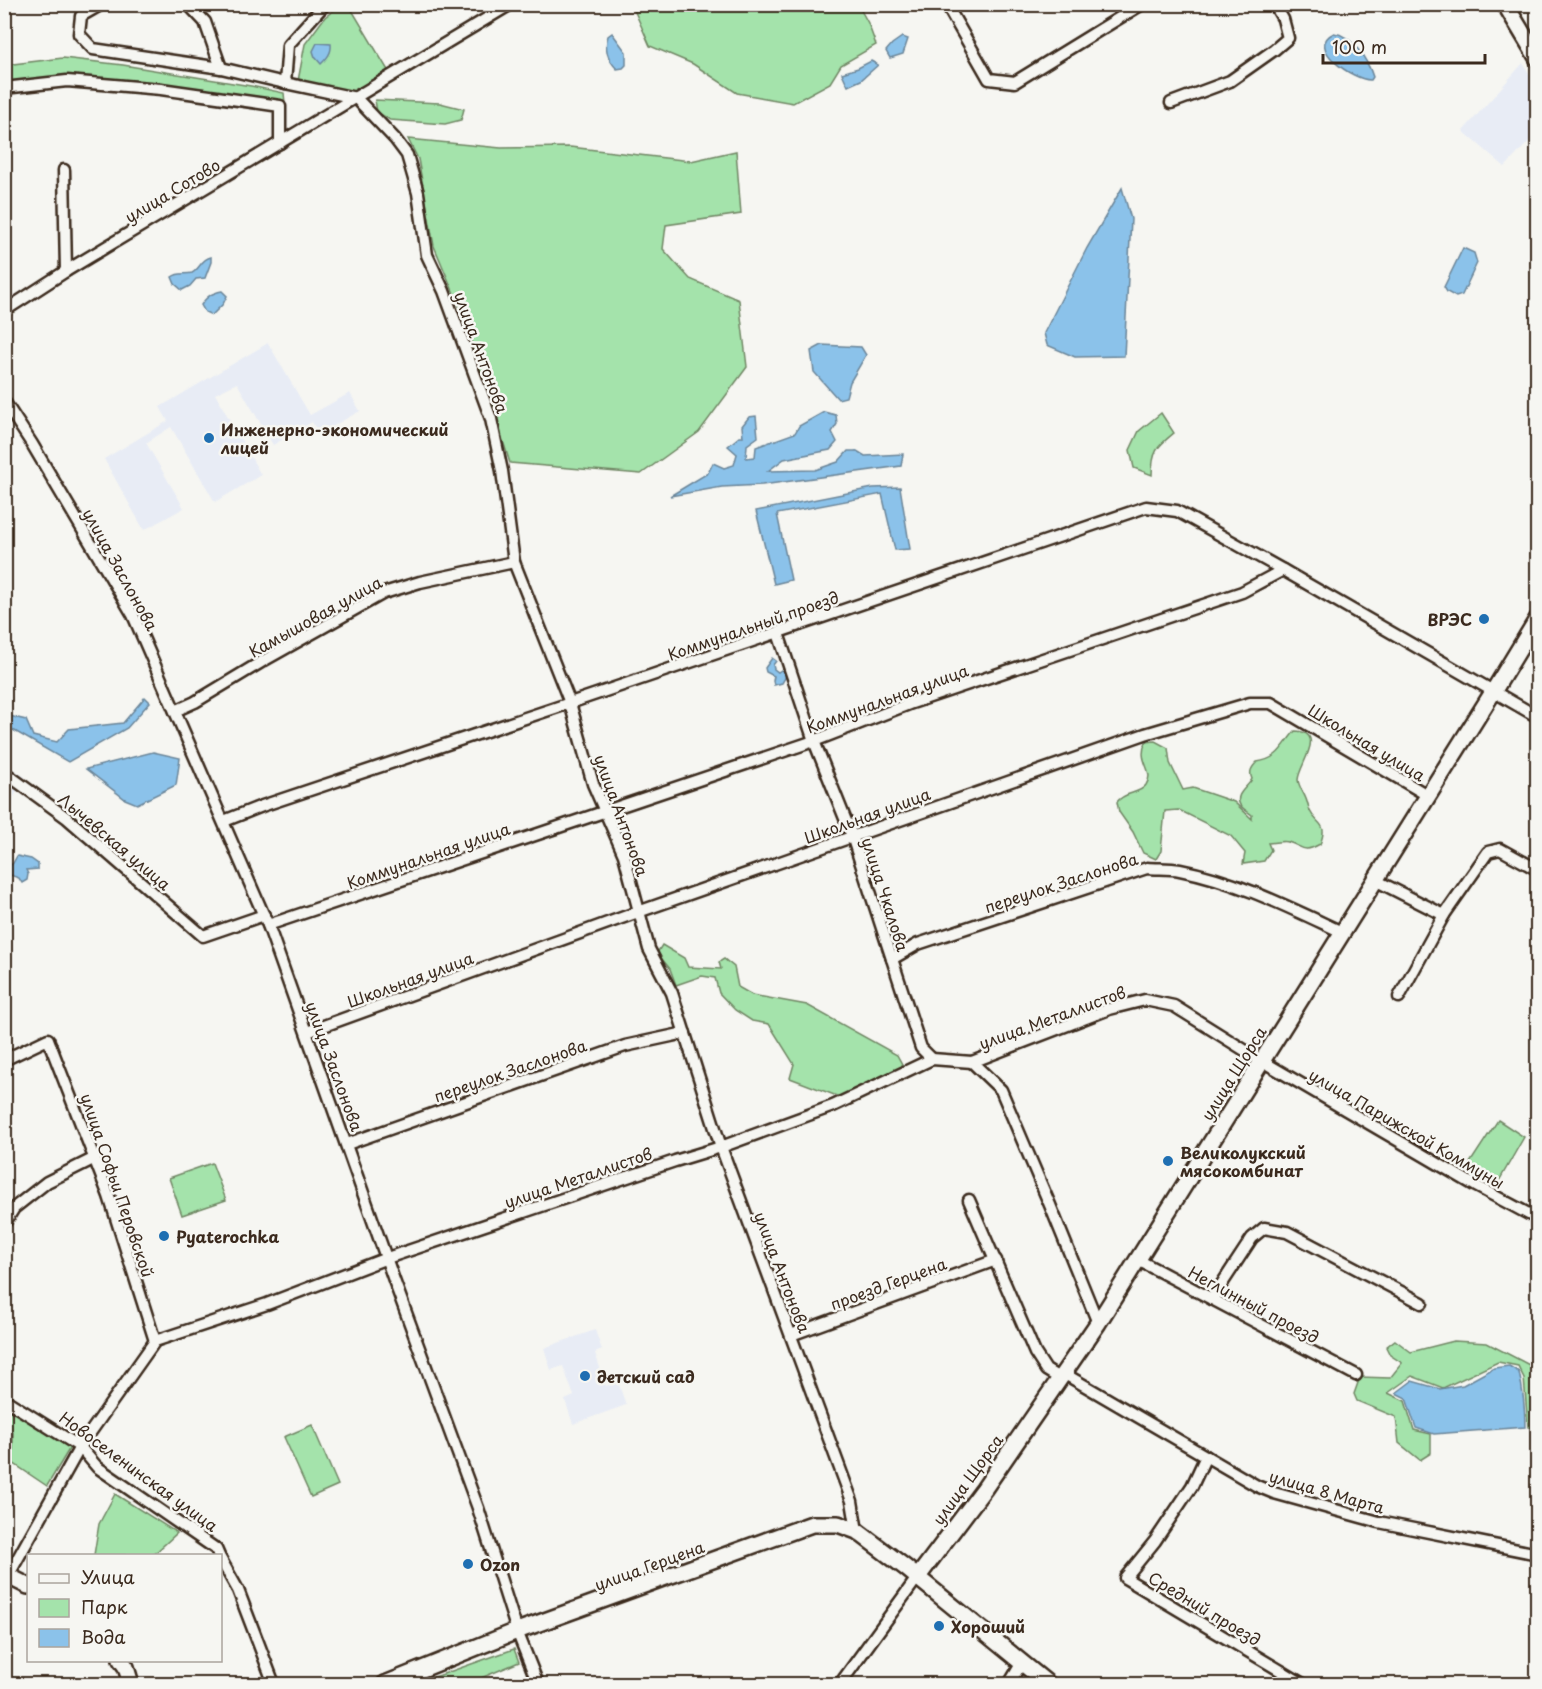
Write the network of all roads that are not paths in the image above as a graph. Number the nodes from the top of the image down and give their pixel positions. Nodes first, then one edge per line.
1 (102, 4) edge
2 (188, 4) edge
3 (325, 4) edge
4 (511, 4) edge
5 (946, 4) edge
6 (1142, 4) edge
7 (1274, 4) edge
8 (1505, 4) edge
9 (1538, 59) edge
10 (221, 68) junction
11 (285, 83) junction
12 (4, 88) edge
13 (356, 98) junction
14 (1171, 103) dead end
15 (280, 143) junction
16 (64, 170) dead end
17 (66, 271) junction
18 (4, 311) edge
19 (4, 401) edge
20 (514, 562) junction
21 (1283, 570) junction
22 (1538, 618) edge
23 (778, 633) junction
24 (1493, 692) junction
25 (570, 703) junction
26 (175, 711) junction
27 (1538, 717) edge
28 (814, 741) junction
29 (4, 772) edge
30 (1427, 795) junction
31 (606, 812) junction
32 (224, 821) junction
33 (852, 836) junction
34 (1538, 870) edge
35 (1375, 880) junction
36 (638, 912) junction
37 (1444, 915) junction
38 (266, 920) junction
39 (1342, 933) junction
40 (203, 936) joint
41 (892, 959) junction
42 (1399, 997) dead end
43 (307, 1032) junction
44 (685, 1033) junction
45 (932, 1059) junction
46 (4, 1060) edge
47 (1262, 1061) junction
48 (972, 1062) junction
49 (347, 1144) junction
50 (721, 1147) junction
51 (95, 1158) junction
52 (969, 1200) dead end
53 (1538, 1219) edge
54 (4, 1224) edge
55 (387, 1257) junction
56 (996, 1260) junction
57 (1138, 1260) junction
58 (1212, 1299) junction
59 (1422, 1303) dead end
60 (1098, 1323) junction
61 (791, 1335) junction
62 (155, 1341) junction
63 (1356, 1375) dead end
64 (1061, 1376) junction
65 (4, 1399) edge
66 (80, 1447) junction
67 (1206, 1456) junction
68 (857, 1531) junction
69 (218, 1554) edge
70 (1538, 1554) edge
71 (222, 1561) edge
72 (6, 1575) edge
73 (917, 1578) junction
74 (27, 1586) edge
75 (518, 1631) junction
76 (122, 1662) edge
77 (1021, 1664) junction
78 (131, 1684) edge
79 (274, 1684) edge
80 (385, 1684) edge
81 (538, 1684) edge
82 (840, 1684) edge
83 (1009, 1684) edge
84 (1048, 1684) edge
85 (1303, 1684) edge

1 - 10 street
2 - 10 street
3 - 11 street
4 - 13 street, улица Сотово
5 - 6 street
7 - 14 street
8 - 9 street
10 - 11 street
11 - 13 street
12 - 15 street
13 - 15 street, улица Сотово
13 - 20 street, улица Антонова
15 - 17 street, улица Сотово
16 - 17 street
17 - 18 street, улица Сотово
19 - 26 street, улица Заслонова
20 - 25 street, улица Антонова
20 - 26 street, Камышовая улица
21 - 23 street, Коммунальный проезд
21 - 24 street
21 - 28 street, Коммунальная улица
22 - 24 street, улица Щорса
23 - 25 street, Коммунальный проезд
23 - 28 street, улица Чкалова
24 - 27 street
24 - 30 street, улица Щорса
25 - 31 street, улица Антонова
25 - 32 street, Коммунальный проезд
26 - 32 street, улица Заслонова
28 - 31 street, Коммунальная улица
28 - 33 street, улица Чкалова
29 - 40 street, Лычевская улица
30 - 33 street, Школьная улица
30 - 35 street, улица Щорса
31 - 36 street, улица Антонова
31 - 38 street, Коммунальная улица
32 - 38 street, улица Заслонова
33 - 36 street, Школьная улица
33 - 41 street, улица Чкалова
34 - 37 street
35 - 37 street
35 - 39 street, улица Щорса
36 - 43 street, Школьная улица
36 - 44 street, улица Антонова
37 - 42 street
38 - 40 street, Коммунальная улица
38 - 43 street, улица Заслонова
39 - 41 street, переулок Заслонова
39 - 47 street, улица Щорса
41 - 45 street, улица Чкалова
43 - 49 street, улица Заслонова
44 - 49 street, переулок Заслонова
44 - 50 street, улица Антонова
45 - 48 street, улица Металлистов
45 - 50 street, улица Металлистов
46 - 51 street, улица Софьи Перовской
47 - 48 street, улица Металлистов
47 - 53 street, улица Парижской Коммуны
47 - 57 street, улица Щорса
48 - 60 street
49 - 55 street, улица Заслонова
50 - 55 street, улица Металлистов
50 - 61 street, улица Антонова
51 - 54 street
51 - 62 street, улица Софьи Перовской
52 - 56 street
55 - 62 street, улица Металлистов
55 - 75 street, улица Заслонова
56 - 61 street, проезд Герцена
56 - 64 street
57 - 58 street, Неглинный проезд
57 - 60 street, улица Щорса
58 - 59 street
58 - 63 street, Неглинный проезд
60 - 64 street, улица Щорса
61 - 68 street, улица Антонова
62 - 66 street
64 - 67 street, улица 8 Марта
64 - 73 street, улица Щорса
65 - 66 street, Новоселенинская улица
66 - 69 street, Новоселенинская улица
66 - 72 street
67 - 70 street, улица 8 Марта
67 - 85 street, Средний проезд
68 - 73 street, улица Герцена
68 - 75 street, улица Герцена
71 - 79 street, Новоселенинская улица
72 - 74 street
73 - 77 street, улица Герцена
73 - 82 street, улица Щорса
75 - 80 street, улица Герцена
75 - 81 street, улица Заслонова
76 - 78 street
77 - 83 street
77 - 84 street, улица Герцена

